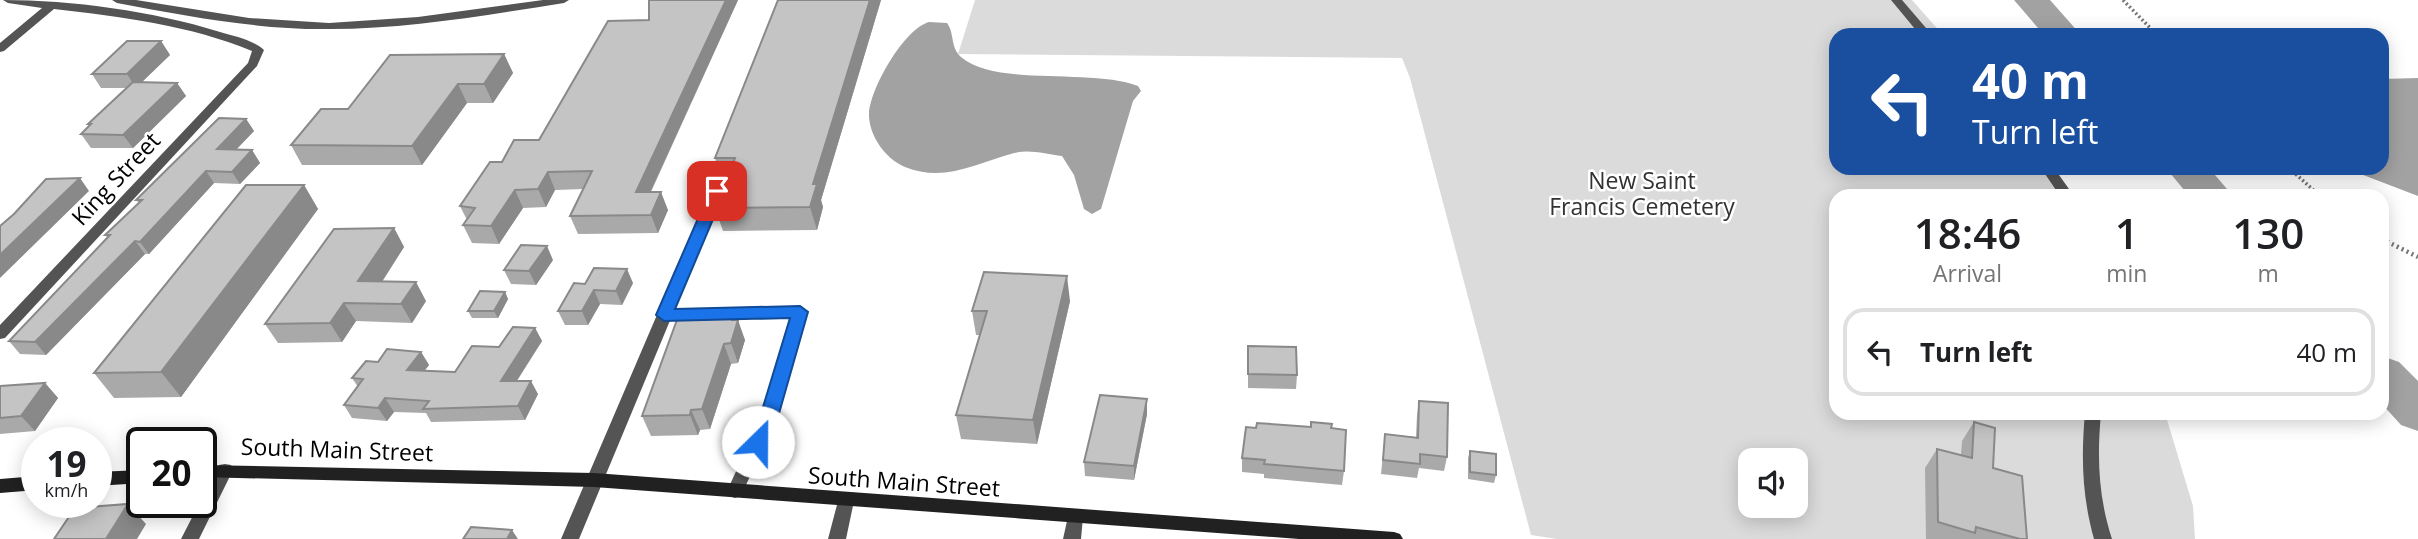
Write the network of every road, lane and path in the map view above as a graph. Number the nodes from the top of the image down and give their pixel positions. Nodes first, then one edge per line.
1 (8, 0) edge
2 (117, 0) edge
3 (564, 0) edge
4 (1896, 0) edge
5 (2123, 0) edge
6 (51, 6) junction
7 (1920, 28) edge
8 (2150, 28) edge
9 (0, 49) edge
10 (2297, 175) edge
11 (2312, 189) edge
12 (717, 191) dead end
13 (2389, 242) edge
14 (2418, 257) edge
15 (664, 315) junction
16 (0, 334) edge
17 (2092, 420) edge
18 (217, 470) edge
19 (225, 470) junction
20 (594, 480) junction
21 (21, 484) edge
22 (0, 486) edge
23 (734, 491) junction
24 (846, 501) junction
25 (1075, 517) junction
26 (190, 539) edge
27 (570, 539) edge
28 (837, 539) edge
29 (1072, 539) edge
30 (1394, 539) edge
31 (2102, 539) edge

1 - 6 street
2 - 3 street
4 - 7 street
5 - 8 path
6 - 9 street
6 - 16 street, King Street
10 - 11 path
12 - 15 street
13 - 14 path
15 - 20 street
15 - 23 street
17 - 31 street
18 - 19 main road, South Main Street
19 - 20 main road, South Main Street
19 - 26 street
20 - 23 main road, South Main Street
20 - 27 street
21 - 22 main road
23 - 24 main road, South Main Street
24 - 25 main road, South Main Street
24 - 28 street
25 - 29 street
25 - 30 main road, South Main Street

